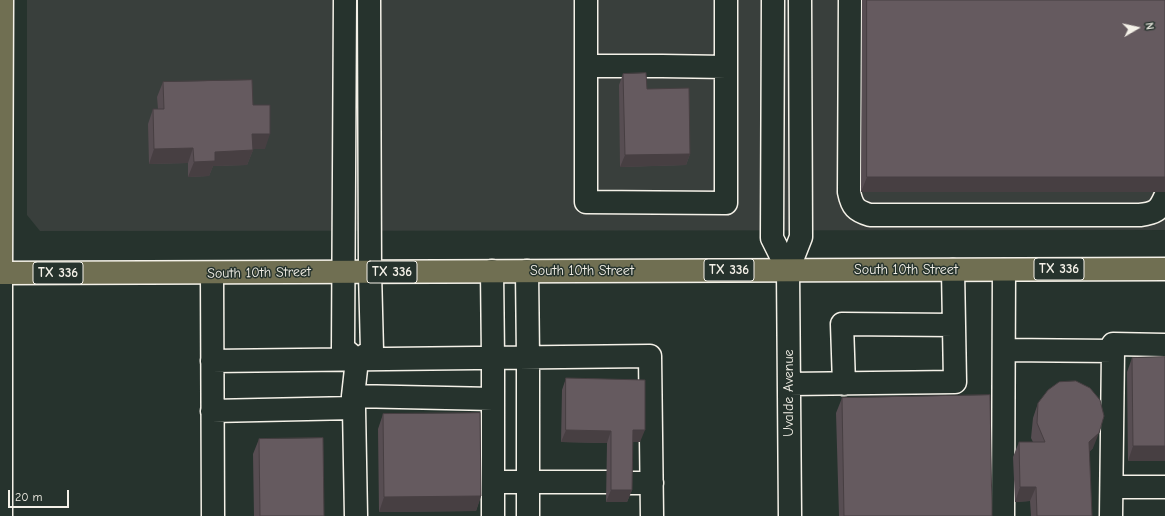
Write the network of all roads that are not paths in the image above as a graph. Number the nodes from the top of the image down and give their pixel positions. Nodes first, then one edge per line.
1 (2, 0) edge
2 (345, 0) edge
3 (369, 0) edge
4 (586, 0) edge
5 (726, 0) edge
6 (773, 0) edge
7 (800, 0) edge
8 (850, 0) edge
9 (586, 66) junction
10 (726, 67) junction
11 (1165, 197) edge
12 (1165, 269) edge
13 (788, 270) junction
14 (953, 270) junction
15 (1004, 270) junction
16 (492, 271) junction
17 (527, 271) junction
18 (344, 272) junction
19 (370, 272) junction
20 (1, 273) edge
21 (212, 273) junction
22 (954, 324) junction
23 (1165, 345) edge
24 (1004, 350) junction
25 (1113, 351) junction
26 (494, 358) junction
27 (528, 358) junction
28 (357, 360) junction
29 (212, 361) junction
30 (789, 384) junction
31 (844, 384) junction
32 (493, 399) junction
33 (354, 402) junction
34 (212, 411) junction
35 (493, 482) junction
36 (528, 482) junction
37 (652, 483) junction
38 (1112, 487) junction
39 (1165, 487) edge
40 (1, 516) edge
41 (213, 516) edge
42 (356, 516) edge
43 (493, 516) edge
44 (528, 516) edge
45 (652, 516) edge
46 (790, 516) edge
47 (1003, 516) edge
48 (1111, 516) edge

1 - 20 main road
2 - 18 street
3 - 19 street
4 - 9 street
5 - 10 street
6 - 13 street
7 - 13 street
8 - 11 street
9 - 10 street
9 - 10 street
12 - 15 main road, South 10th Street / TX 336
13 - 14 main road, South 10th Street / TX 336
13 - 17 main road, South 10th Street / TX 336
13 - 30 street, Uvalde Avenue
14 - 15 main road, South 10th Street / TX 336
14 - 22 street
15 - 24 street
16 - 17 main road, South 10th Street / TX 336
16 - 19 main road, South 10th Street / TX 336
16 - 26 street
17 - 27 street
18 - 19 main road, South 10th Street / TX 336
18 - 21 main road, South 10th Street / TX 336
18 - 28 street
19 - 28 street
20 - 21 main road, South 10th Street / TX 336
20 - 40 street
21 - 29 street
22 - 31 street
22 - 31 street
23 - 25 street
24 - 25 street
24 - 47 street
25 - 38 street
26 - 27 street
26 - 28 street
26 - 32 street
27 - 36 street
27 - 37 street
28 - 29 street
28 - 33 street
29 - 34 street
30 - 31 street
30 - 46 street, Uvalde Avenue
32 - 33 street
32 - 35 street
33 - 34 street
33 - 42 street
34 - 41 street
35 - 36 street
35 - 43 street
36 - 37 street
36 - 44 street
37 - 45 street
38 - 39 street
38 - 48 street

